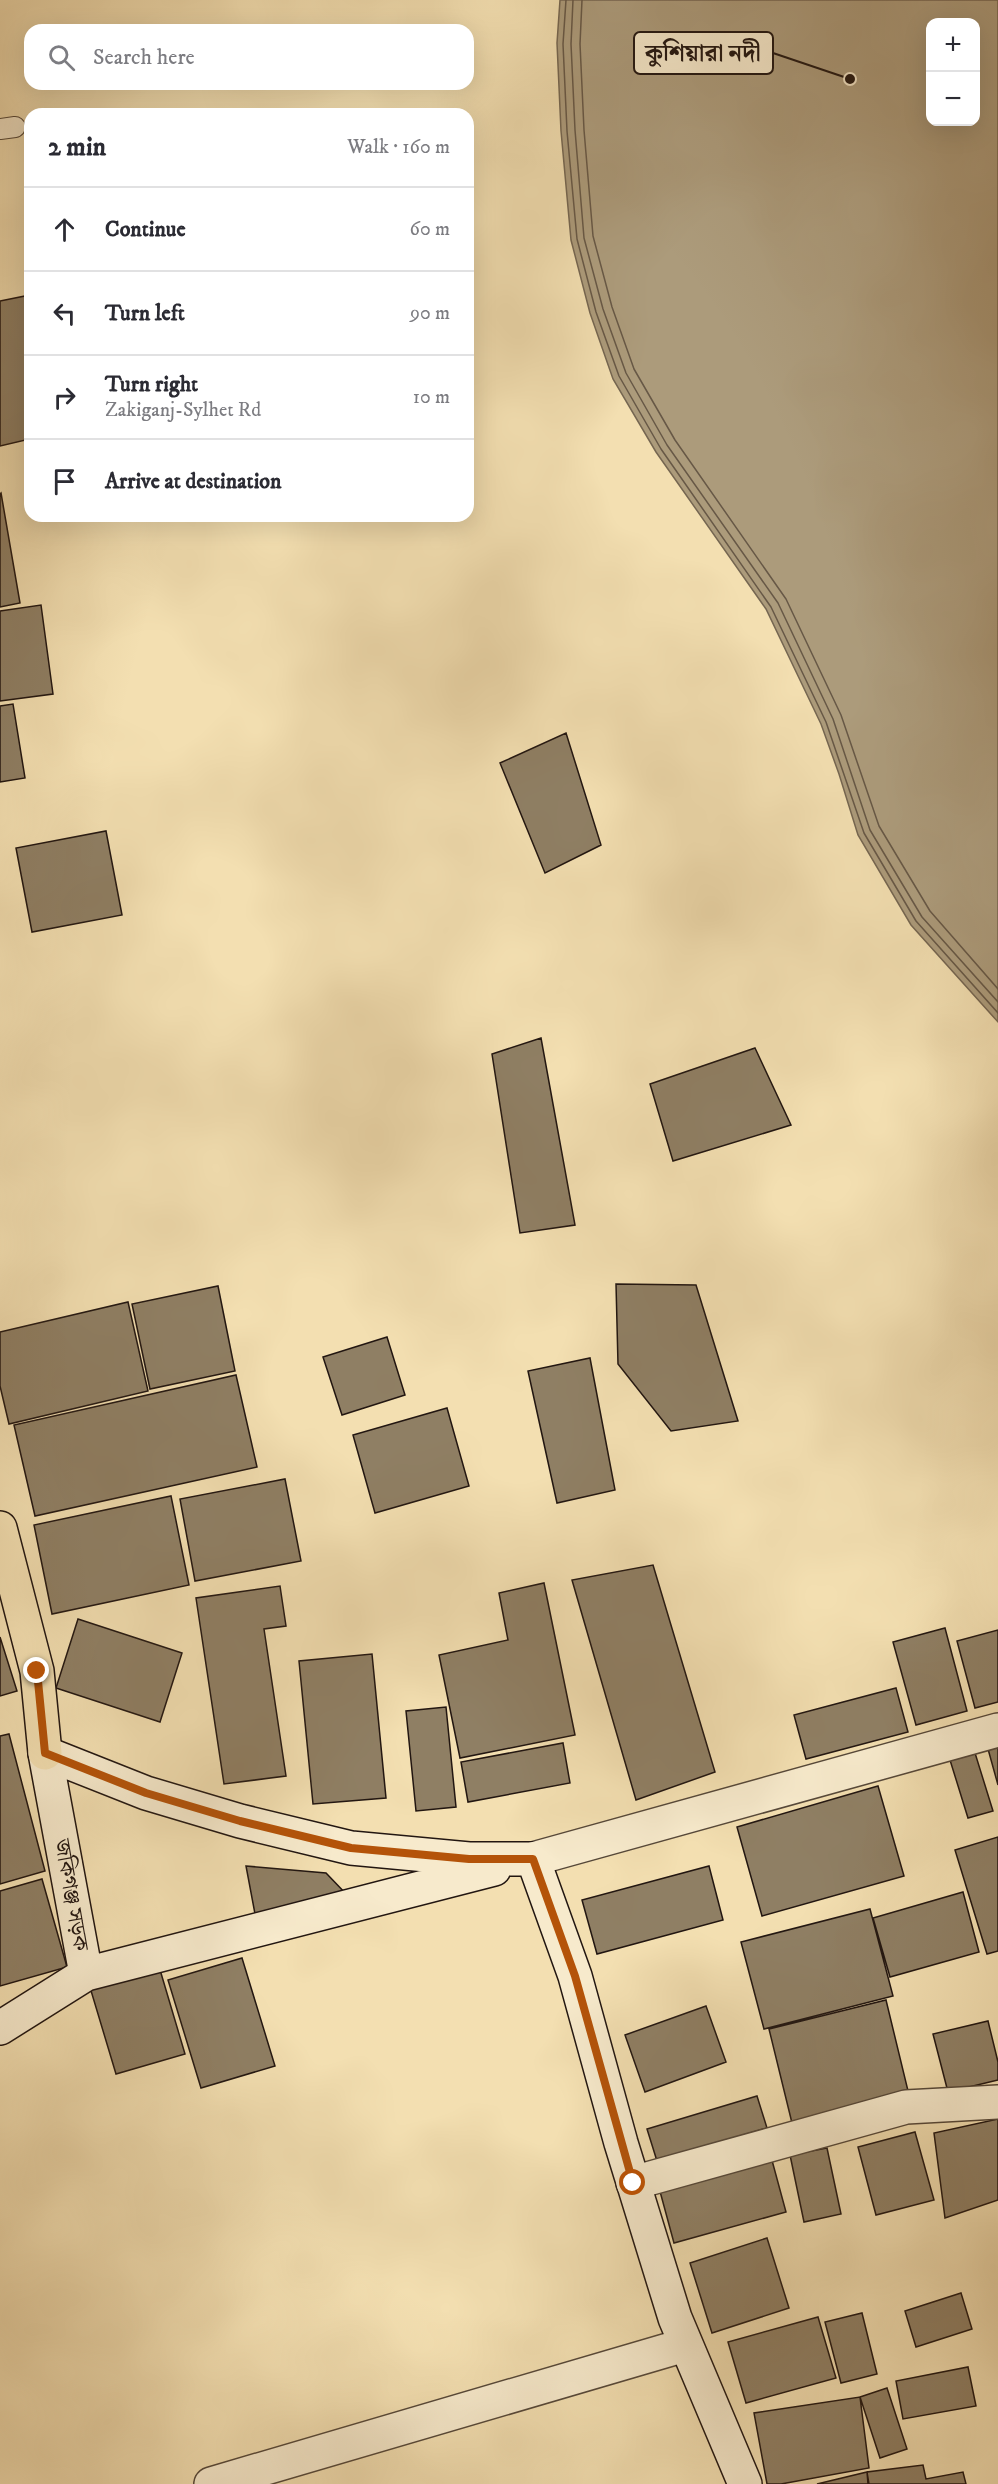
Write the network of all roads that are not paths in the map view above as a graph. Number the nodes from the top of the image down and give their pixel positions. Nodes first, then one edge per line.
1 (0, 1528) edge
2 (998, 1731) edge
3 (45, 1753) junction
4 (533, 1859) junction
5 (86, 1974) junction
6 (0, 2028) edge
7 (998, 2102) edge
8 (633, 2183) junction
9 (686, 2345) junction
10 (211, 2484) edge
11 (745, 2484) edge

1 - 3 main road
2 - 4 street
3 - 4 street
3 - 5 street, জকিগঞ্জ সড়ক
4 - 5 street
4 - 8 street
5 - 6 street, জকিগঞ্জ সড়ক
7 - 8 street
8 - 9 street
9 - 10 street
9 - 11 street

